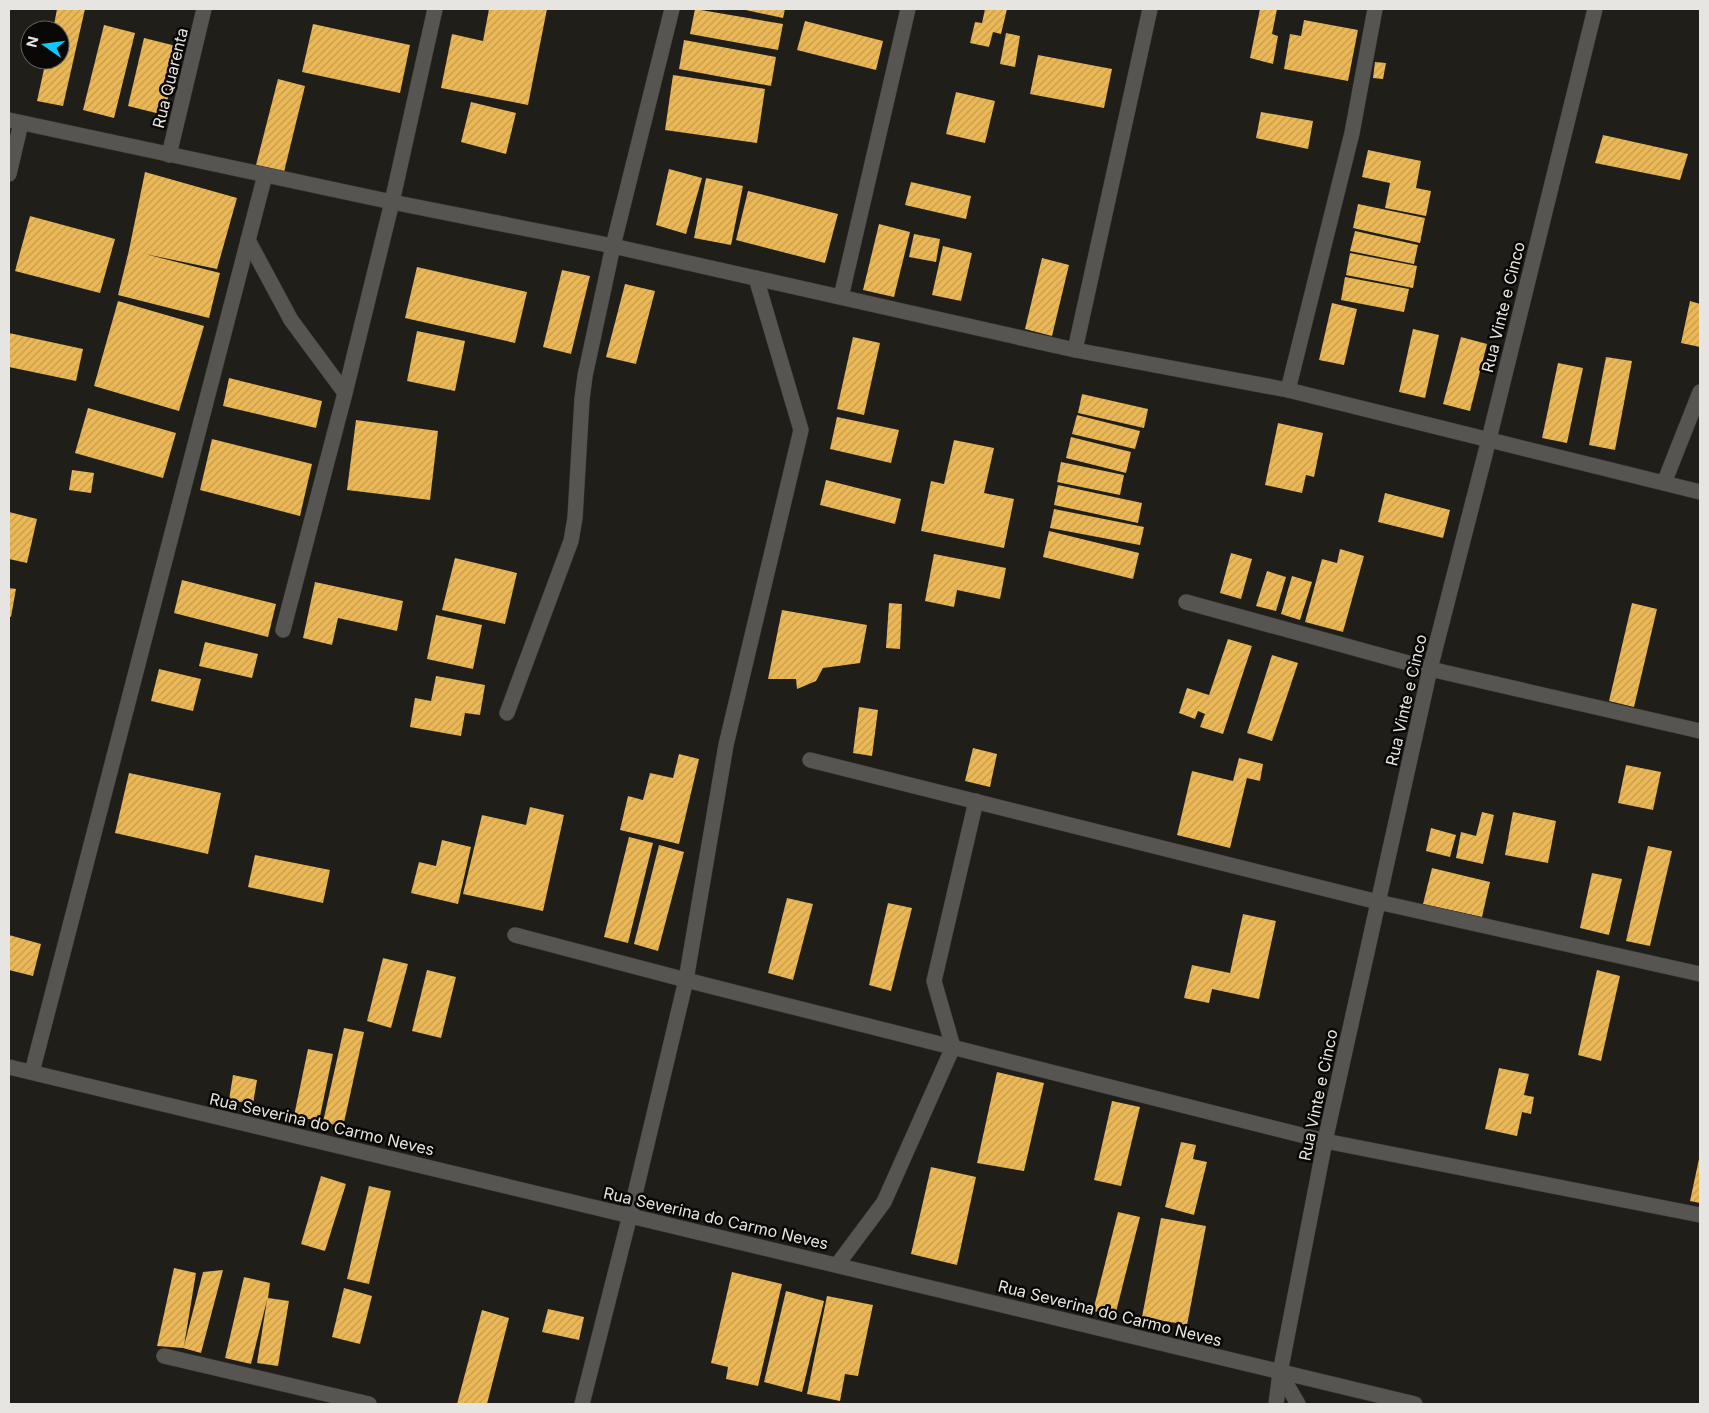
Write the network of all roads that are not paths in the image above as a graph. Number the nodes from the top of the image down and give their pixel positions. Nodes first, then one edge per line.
1 (204, 9) edge
2 (435, 9) edge
3 (672, 9) edge
4 (908, 9) edge
5 (1150, 9) edge
6 (1375, 9) edge
7 (1594, 9) edge
8 (15, 122) edge
9 (169, 155) junction
10 (9, 174) edge
11 (265, 175) junction
12 (392, 202) junction
13 (248, 240) junction
14 (613, 246) junction
15 (756, 278) junction
16 (841, 297) junction
17 (1075, 350) junction
18 (1288, 390) junction
19 (1700, 392) edge
20 (345, 393) junction
21 (1489, 439) junction
22 (1664, 483) junction
23 (1700, 492) edge
24 (1186, 602) dead end
25 (283, 630) dead end
26 (1430, 669) junction
27 (507, 713) dead end
28 (1700, 731) edge
29 (810, 760) dead end
30 (976, 801) junction
31 (1378, 902) junction
32 (515, 935) dead end
33 (1700, 974) edge
34 (686, 980) junction
35 (953, 1047) junction
36 (9, 1067) edge
37 (32, 1072) junction
38 (1325, 1140) junction
39 (630, 1215) junction
40 (1700, 1215) edge
41 (837, 1265) junction
42 (164, 1356) dead end
43 (1280, 1373) junction
44 (369, 1404) edge
45 (582, 1404) edge
46 (1276, 1404) edge
47 (1298, 1404) edge
48 (1415, 1404) edge

1 - 9 street, Rua Quarenta
2 - 12 street
3 - 14 street
4 - 16 street
5 - 17 street
6 - 18 street
7 - 21 street, Rua Vinte e Cinco
8 - 9 street
8 - 10 street
9 - 11 street
11 - 12 street
11 - 13 street
12 - 14 street
12 - 20 street
13 - 20 street
13 - 37 street
14 - 15 street
14 - 27 street
15 - 16 street
15 - 34 street
16 - 17 street
17 - 18 street
18 - 21 street
19 - 22 street
20 - 25 street
21 - 22 street
21 - 26 street, Rua Vinte e Cinco
22 - 23 street
24 - 26 street
26 - 28 street
26 - 31 street, Rua Vinte e Cinco
29 - 30 street
30 - 31 street
30 - 35 street
31 - 33 street
31 - 38 street, Rua Vinte e Cinco
32 - 34 street
34 - 35 street
34 - 39 street
35 - 38 street
35 - 41 street
36 - 37 street, Rua Severina do Carmo Neves
37 - 39 street, Rua Severina do Carmo Neves
38 - 40 street
38 - 43 street, Rua Vinte e Cinco
39 - 41 street, Rua Severina do Carmo Neves
39 - 45 street
41 - 43 street, Rua Severina do Carmo Neves
42 - 44 street
43 - 46 street, Rua Vinte e Cinco
43 - 47 street
43 - 48 street, Rua Severina do Carmo Neves

